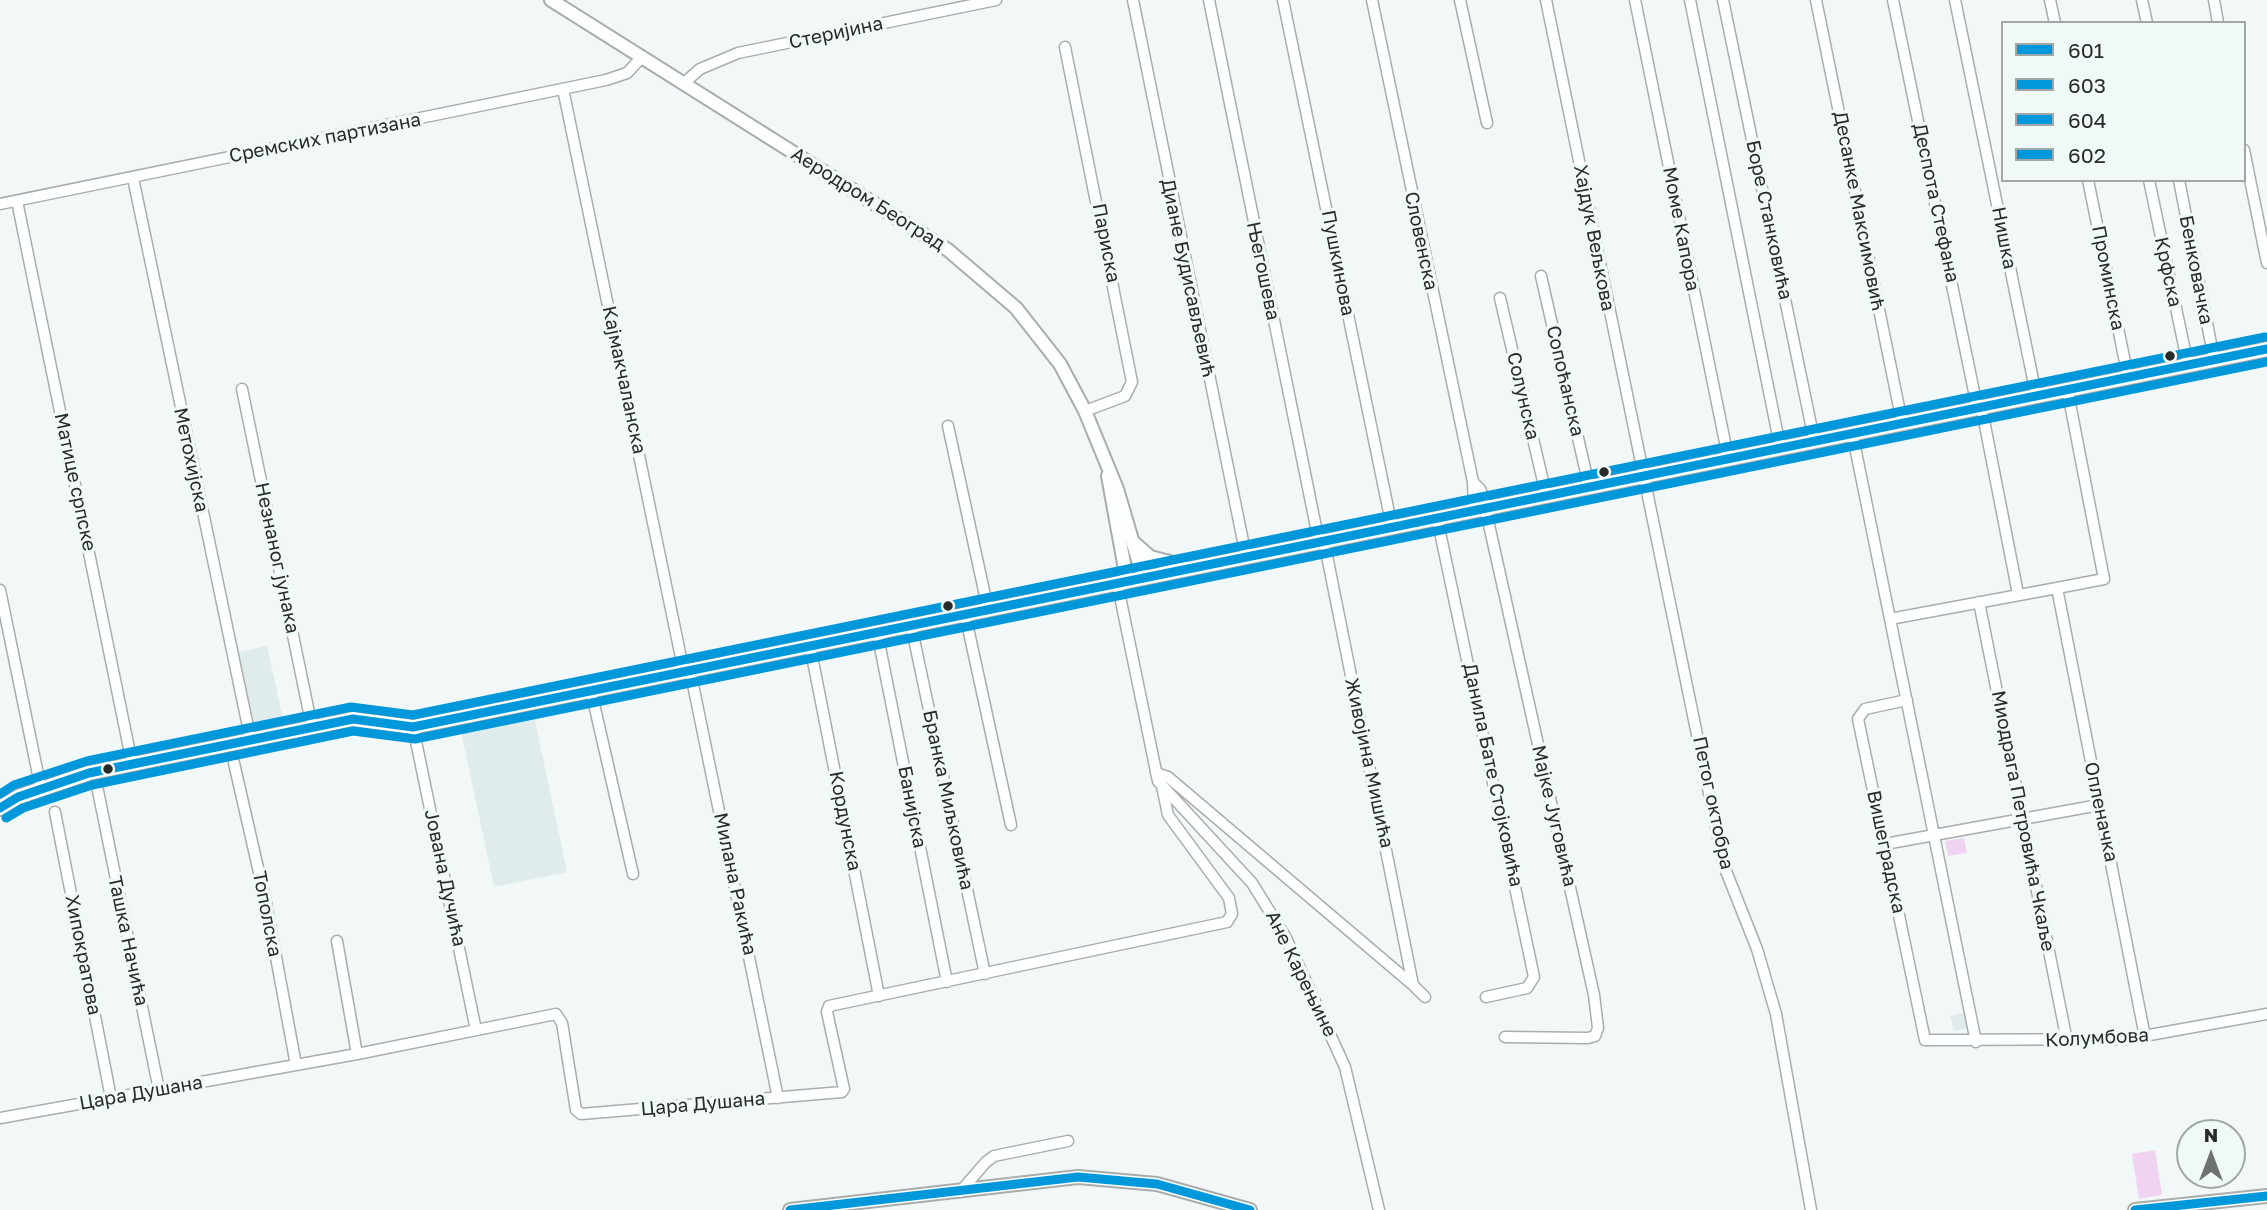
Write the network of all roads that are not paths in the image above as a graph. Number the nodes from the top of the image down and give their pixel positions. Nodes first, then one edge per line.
1 (996, 0) edge
2 (1133, 0) edge
3 (1209, 0) edge
4 (1283, 0) edge
5 (1372, 0) edge
6 (1460, 0) edge
7 (1546, 0) edge
8 (1635, 0) edge
9 (1690, 0) edge
10 (1723, 0) edge
11 (1816, 0) edge
12 (1893, 0) edge
13 (1955, 0) edge
14 (2050, 0) edge
15 (2142, 0) edge
16 (2214, 0) edge
17 (555, 1) edge
18 (2055, 21) edge
19 (2147, 21) edge
20 (2218, 21) edge
21 (1065, 47) dead end
22 (642, 57) junction
23 (684, 83) junction
24 (563, 89) junction
25 (1487, 123) dead end
26 (2246, 160) edge
27 (132, 178) junction
28 (2088, 182) edge
29 (2149, 182) edge
30 (2179, 182) edge
31 (18, 201) junction
32 (0, 204) edge
33 (2267, 263) edge
34 (1541, 276) dead end
35 (1500, 298) dead end
36 (2267, 349) edge
37 (2214, 359) junction
38 (2188, 365) junction
39 (2127, 377) junction
40 (2067, 388) junction
41 (242, 389) dead end
42 (2036, 394) junction
43 (1979, 406) junction
44 (1086, 411) junction
45 (1902, 422) junction
46 (948, 426) dead end
47 (1852, 432) junction
48 (1814, 439) junction
49 (1780, 446) junction
50 (1728, 457) junction
51 (1108, 472) junction
52 (1643, 475) junction
53 (1589, 486) junction
54 (1546, 494) junction
55 (1482, 508) junction
56 (1437, 518) junction
57 (1392, 527) junction
58 (1321, 541) junction
59 (1134, 544) junction
60 (1246, 556) junction
61 (1189, 568) junction
62 (1143, 577) junction
63 (1122, 581) junction
64 (2057, 588) junction
65 (0, 590) edge
66 (2018, 594) junction
67 (1979, 602) junction
68 (988, 609) junction
69 (965, 614) junction
70 (1890, 619) junction
71 (911, 625) junction
72 (877, 632) junction
73 (810, 646) junction
74 (687, 671) junction
75 (591, 691) junction
76 (1907, 700) junction
77 (312, 727) junction
78 (413, 727) junction
79 (251, 741) junction
80 (132, 763) junction
81 (234, 763) dead end
82 (1156, 773) junction
83 (1161, 786) junction
84 (41, 789) junction
85 (98, 791) dead end
86 (2099, 805) junction
87 (0, 808) edge
88 (55, 812) dead end
89 (2024, 818) junction
90 (1011, 825) dead end
91 (1936, 834) junction
92 (1885, 844) junction
93 (633, 874) dead end
94 (337, 941) dead end
95 (985, 974) junction
96 (947, 982) junction
97 (1413, 985) junction
98 (879, 996) junction
99 (1424, 996) dead end
100 (1486, 997) dead end
101 (2267, 1014) edge
102 (476, 1030) junction
103 (1505, 1037) dead end
104 (2146, 1037) junction
105 (1924, 1040) joint
106 (2067, 1041) junction
107 (1976, 1042) junction
108 (357, 1054) junction
109 (296, 1065) junction
110 (159, 1090) junction
111 (111, 1098) junction
112 (778, 1098) junction
113 (0, 1118) edge
114 (1068, 1141) dead end
115 (960, 1192) junction
116 (2267, 1196) edge
117 (790, 1210) edge
118 (1250, 1210) edge
119 (1379, 1210) edge
120 (1811, 1210) edge
121 (2135, 1210) edge

1 - 23 street, Стеријина
2 - 60 street, Диане Будисављевић
3 - 58 street, Његошева
4 - 57 street, Пушкинова
5 - 55 street, Словенска
6 - 25 street
7 - 52 street, Хајдук Вељкова
8 - 50 street, Моме Капора
9 - 49 street
10 - 48 street, Боре Станковића
11 - 45 street, Десанке Максимовић
12 - 43 street, Деспота Стефана
13 - 42 street, Нишка
14 - 18 street
15 - 19 street
16 - 20 street
17 - 22 street, Аеродром Београд
21 - 44 street, Париска
22 - 23 street, Аеродром Београд
22 - 24 street, Сремских партизана
23 - 44 street, Аеродром Београд
24 - 27 street, Сремских партизана
24 - 74 street, Кајмакчаланска
26 - 33 street
27 - 31 street, Сремских партизана
27 - 79 street, Метохијска
28 - 39 street, Проминска
29 - 38 street, Крфска
30 - 37 street, Бенковачка
31 - 32 street, Сремских партизана
31 - 80 street, Матице српске
34 - 53 street, Сопоћанска
35 - 54 street, Солунска
36 - 37 main road
37 - 38 main road
38 - 39 main road
39 - 40 main road
40 - 42 main road
40 - 64 street
41 - 77 street, Незнаног јунака
42 - 43 main road
43 - 45 main road
43 - 66 street
44 - 51 street, Аеродром Београд
45 - 47 main road
46 - 68 street
47 - 48 main road
47 - 70 street
48 - 49 main road
49 - 50 main road
50 - 52 main road
51 - 59 street, Аеродром Београд
51 - 63 street, Аеродром Београд
52 - 53 main road
52 - 120 street, Петог октобра
53 - 54 main road
54 - 55 main road
55 - 56 main road
55 - 103 street, Мајке Југовића
56 - 57 main road
56 - 100 street, Данила Бате Стојковића
57 - 58 main road
58 - 60 main road
58 - 97 street, Живојина Мишића
59 - 61 main road
59 - 62 street, Аеродром Београд
60 - 61 main road
61 - 62 main road
62 - 63 main road
63 - 68 main road
63 - 82 street, Ане Карењине
64 - 66 street
64 - 86 street, Опленачка
65 - 84 street
66 - 67 street
67 - 70 street
67 - 89 street, Миодрага Петровића Чкаље
68 - 69 main road
69 - 71 main road
69 - 90 street
70 - 76 street
71 - 72 main road
71 - 95 street, Бранка Миљковића
72 - 73 main road
72 - 96 street, Банијска
73 - 74 main road
73 - 98 street, Кордунска
74 - 75 main road
74 - 112 street, Милана Ракића
75 - 78 main road
75 - 93 street
76 - 91 street
76 - 92 street, Вишеградска
77 - 78 main road
77 - 79 main road
78 - 102 street, Јована Дучића
79 - 80 main road
80 - 84 main road
81 - 109 street, Тополска
82 - 83 street, Ане Карењине
82 - 97 street, Ане Карењине
83 - 95 street, Цара Душана
83 - 119 street, Ане Карењине
84 - 87 main road
85 - 110 street, Ташка Начића
86 - 89 street
86 - 104 street, Опленачка
88 - 111 street, Хипократова
89 - 91 street
89 - 106 street, Миодрага Петровића Чкаље
91 - 92 street
91 - 107 street
92 - 105 street, Вишеградска
94 - 108 street
95 - 96 street, Цара Душана
96 - 98 street, Цара Душана
97 - 99 street
98 - 112 street, Цара Душана
101 - 104 street, Колумбова
102 - 108 street, Цара Душана
102 - 112 street, Цара Душана
104 - 106 street, Колумбова
105 - 107 street, Колумбова
106 - 107 street, Колумбова
108 - 109 street, Цара Душана
109 - 110 street, Цара Душана
110 - 111 street, Цара Душана
111 - 113 street, Цара Душана
114 - 115 street
115 - 117 street
115 - 118 street
116 - 121 street

